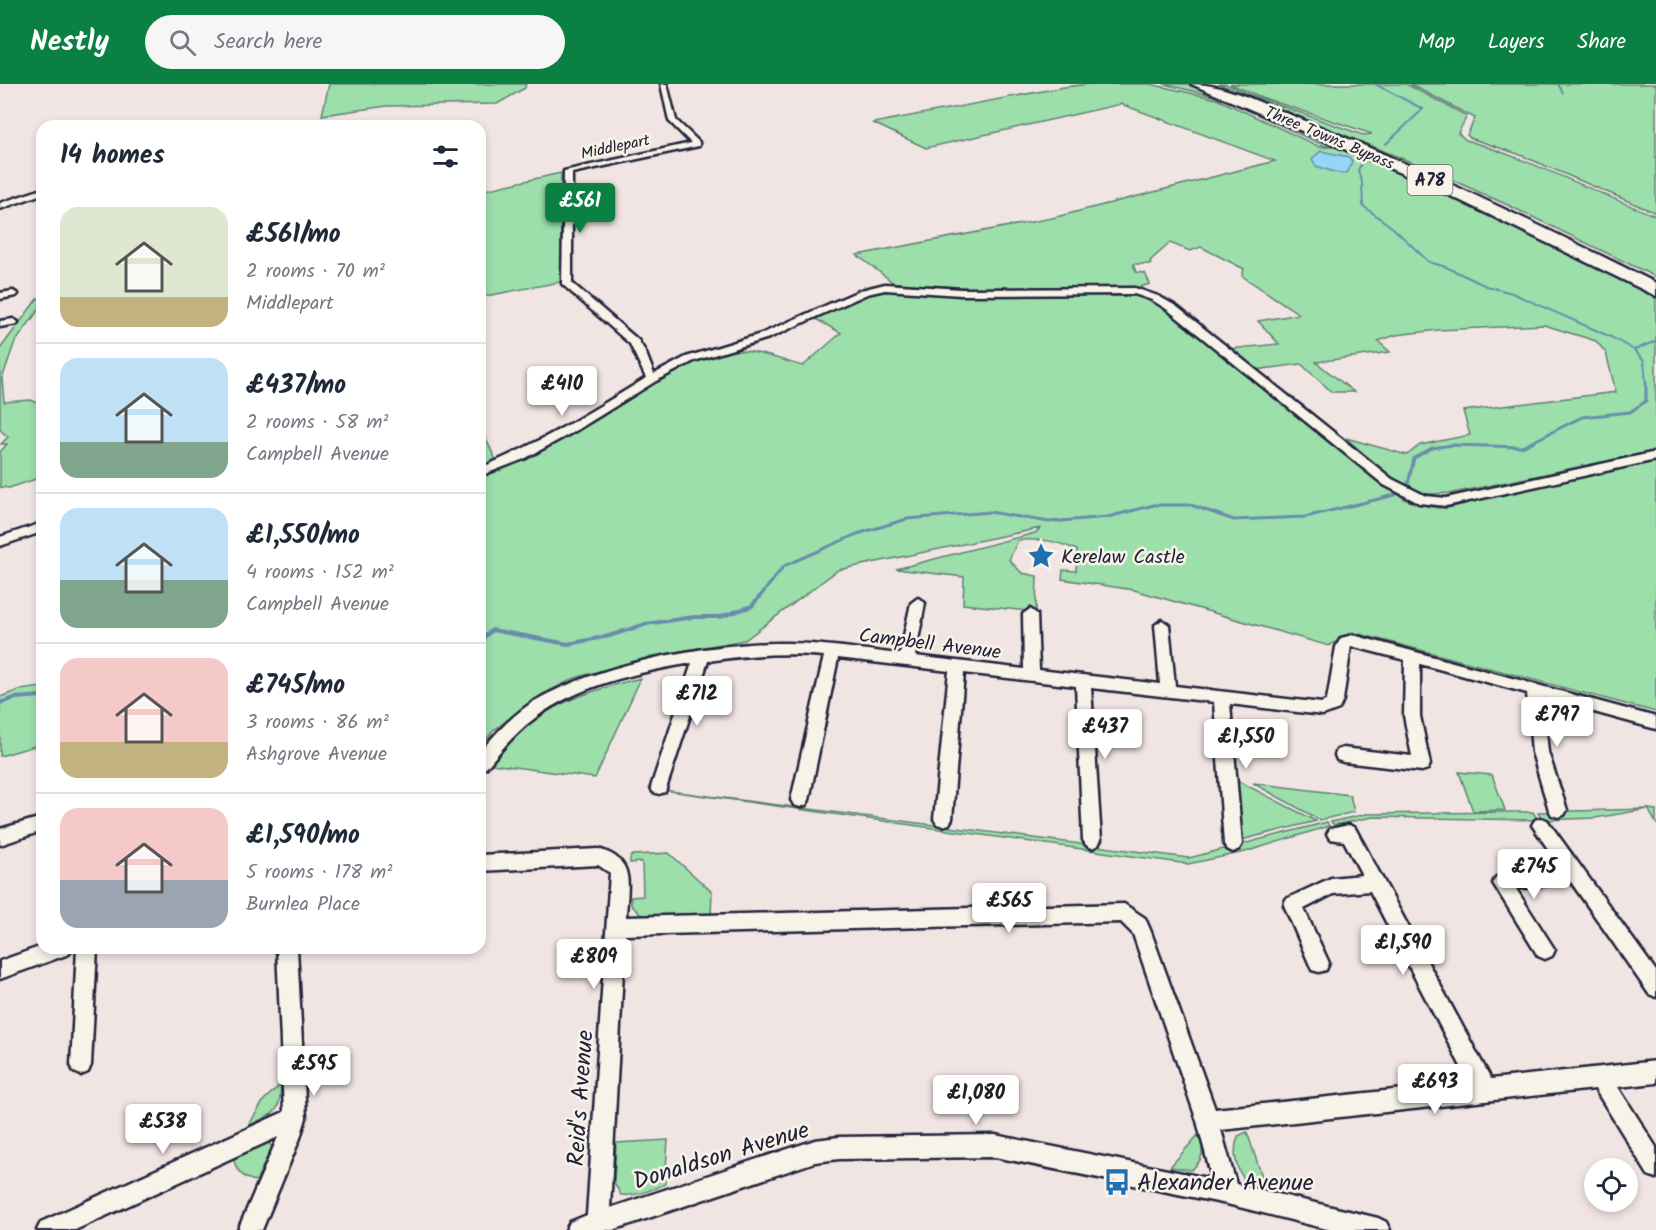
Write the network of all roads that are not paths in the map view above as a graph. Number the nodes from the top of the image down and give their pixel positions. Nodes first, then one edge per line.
1 (664, 84) edge
2 (1197, 84) edge
3 (1209, 84) edge
4 (36, 193) edge
5 (0, 206) edge
6 (1656, 282) edge
7 (1656, 290) edge
8 (13, 294) dead end
9 (0, 296) edge
10 (13, 322) dead end
11 (0, 324) edge
12 (652, 379) junction
13 (1656, 456) edge
14 (486, 470) edge
15 (36, 529) edge
16 (0, 542) edge
17 (918, 603) dead end
18 (1030, 614) dead end
19 (1162, 625) dead end
20 (832, 652) junction
21 (702, 657) junction
22 (1413, 657) junction
23 (906, 661) junction
24 (957, 668) junction
25 (1032, 676) junction
26 (1083, 681) junction
27 (1534, 690) junction
28 (1168, 691) junction
29 (1222, 698) junction
30 (1654, 726) edge
31 (1343, 755) dead end
32 (486, 756) edge
33 (659, 787) dead end
34 (800, 800) dead end
35 (1558, 810) dead end
36 (943, 819) dead end
37 (1541, 825) dead end
38 (36, 826) edge
39 (1336, 834) dead end
40 (0, 837) edge
41 (1092, 840) dead end
42 (1233, 844) dead end
43 (486, 864) edge
44 (1575, 873) junction
45 (1374, 882) junction
46 (617, 926) junction
47 (1545, 950) dead end
48 (45, 954) edge
49 (87, 954) edge
50 (287, 954) edge
51 (1319, 963) dead end
52 (0, 970) edge
53 (1656, 987) edge
54 (81, 1065) dead end
55 (1656, 1072) edge
56 (1601, 1079) junction
57 (1485, 1090) junction
58 (295, 1118) junction
59 (1208, 1121) junction
60 (1656, 1167) edge
61 (1227, 1193) junction
62 (588, 1226) edge
63 (49, 1230) edge
64 (250, 1230) edge
65 (1378, 1230) edge

1 - 12 street, Middlepart
2 - 7 highway, Three Towns Bypass / A78
3 - 6 highway, Three Towns Bypass / A78
4 - 5 street
8 - 9 street
10 - 11 street
12 - 13 street
12 - 14 street
15 - 16 street
17 - 23 street
18 - 25 street
19 - 28 street
20 - 21 street, Campbell Avenue
20 - 23 street, Campbell Avenue
20 - 34 street
21 - 32 street, Campbell Avenue
21 - 33 street
22 - 27 street
22 - 29 street, Campbell Avenue
22 - 31 street
23 - 24 street, Campbell Avenue
24 - 25 street, Campbell Avenue
24 - 36 street
25 - 26 street, Campbell Avenue
26 - 28 street, Campbell Avenue
26 - 41 street
27 - 30 street
27 - 35 street
28 - 29 street, Campbell Avenue
29 - 42 street
37 - 44 street
38 - 40 street
39 - 45 street
43 - 46 street, Reid's Avenue
44 - 47 street
44 - 53 street
45 - 51 street
45 - 57 street
46 - 59 street
46 - 62 street, Reid's Avenue
48 - 52 street
49 - 54 street
50 - 58 street
55 - 56 street
56 - 57 street
56 - 60 street
57 - 59 street
58 - 63 street
58 - 64 street
59 - 61 street
61 - 62 street, Donaldson Avenue
61 - 65 street, Donaldson Avenue

